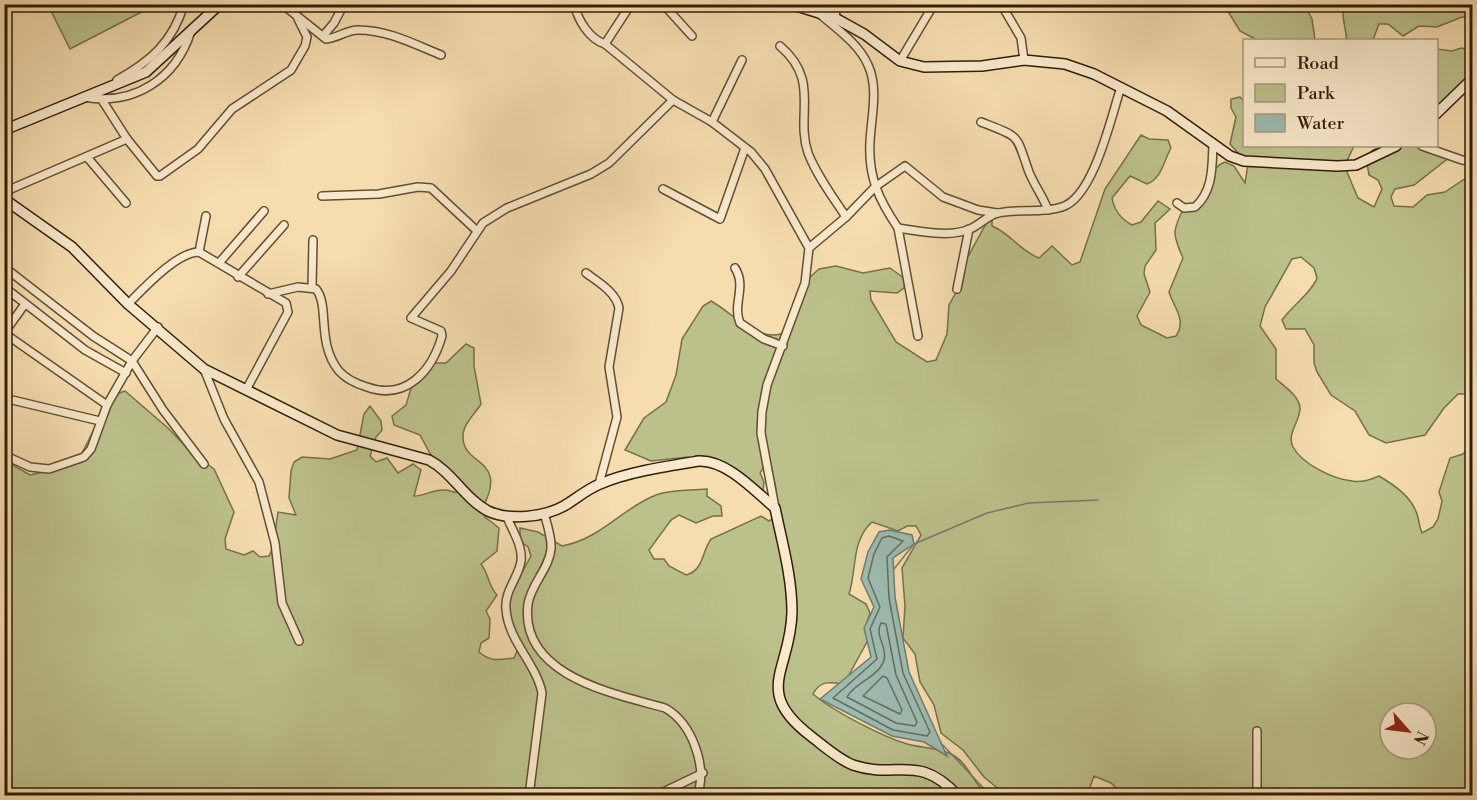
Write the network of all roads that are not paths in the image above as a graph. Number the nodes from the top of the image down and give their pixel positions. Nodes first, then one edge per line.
1 (184, 4) edge
2 (220, 4) edge
3 (282, 4) edge
4 (344, 4) edge
5 (574, 4) edge
6 (631, 4) edge
7 (663, 4) edge
8 (790, 4) edge
9 (837, 4) edge
10 (934, 4) edge
11 (1001, 4) edge
12 (821, 15) junction
13 (835, 18) junction
14 (298, 19) junction
15 (192, 29) junction
16 (323, 36) junction
17 (692, 36) dead end
18 (605, 44) junction
19 (780, 46) dead end
20 (441, 56) dead end
21 (742, 60) dead end
22 (1024, 60) junction
23 (900, 61) junction
24 (1473, 79) edge
25 (1121, 87) junction
26 (108, 88) junction
27 (84, 97) junction
28 (102, 100) junction
29 (673, 100) junction
30 (1438, 113) edge
31 (712, 122) junction
32 (981, 122) dead end
33 (4, 130) edge
34 (128, 139) junction
35 (1213, 145) junction
36 (1394, 147) edge
37 (1425, 147) edge
38 (745, 148) junction
39 (87, 157) junction
40 (1473, 161) edge
41 (875, 187) junction
42 (663, 189) dead end
43 (4, 192) edge
44 (322, 196) dead end
45 (4, 199) edge
46 (126, 203) dead end
47 (1177, 203) dead end
48 (1048, 210) junction
49 (264, 211) dead end
50 (997, 213) junction
51 (206, 216) dead end
52 (846, 217) junction
53 (284, 225) dead end
54 (898, 228) junction
55 (969, 229) junction
56 (476, 230) junction
57 (313, 240) dead end
58 (809, 248) junction
59 (199, 252) junction
60 (219, 263) junction
61 (4, 267) edge
62 (735, 268) dead end
63 (585, 273) dead end
64 (238, 277) junction
65 (4, 287) edge
66 (312, 288) junction
67 (957, 289) dead end
68 (268, 294) junction
69 (26, 304) junction
70 (128, 304) junction
71 (158, 327) junction
72 (4, 333) edge
73 (918, 336) dead end
74 (783, 346) junction
75 (132, 361) junction
76 (204, 369) junction
77 (126, 374) junction
78 (246, 390) junction
79 (4, 398) edge
80 (107, 405) junction
81 (100, 421) junction
82 (4, 455) edge
83 (204, 464) dead end
84 (599, 484) junction
85 (775, 508) junction
86 (544, 513) junction
87 (507, 517) junction
88 (299, 640) dead end
89 (1257, 731) dead end
90 (703, 773) junction
91 (529, 795) edge
92 (655, 795) edge
93 (697, 795) edge
94 (958, 795) edge
95 (1257, 795) edge

1 - 26 street
2 - 15 street
3 - 14 street
4 - 16 street
5 - 18 street
6 - 18 street
7 - 17 street
8 - 12 street
9 - 13 street
10 - 23 street
11 - 22 street
12 - 13 street
12 - 41 street
13 - 23 street
14 - 16 street
14 - 34 street
15 - 26 street
15 - 28 street
16 - 20 street
18 - 29 street
19 - 52 street
21 - 31 street
22 - 23 street
22 - 25 street
24 - 30 street
25 - 35 street
25 - 48 street
26 - 27 street
27 - 28 street
27 - 33 street
28 - 34 street
29 - 31 street
29 - 56 street
31 - 38 street
32 - 48 street
34 - 39 street
35 - 36 street
35 - 47 street
37 - 40 street
38 - 42 street
38 - 58 street
39 - 43 street
39 - 46 street
41 - 50 street
41 - 52 street
41 - 54 street
44 - 56 street
45 - 70 street
48 - 50 street
49 - 60 street
50 - 55 street
51 - 59 street
52 - 58 street
53 - 64 street
54 - 55 street
54 - 73 street
55 - 67 street
56 - 66 street
57 - 66 street
58 - 74 street
59 - 60 street
59 - 70 street
60 - 64 street
61 - 75 street
62 - 74 street
63 - 84 street
64 - 68 street
65 - 69 street
66 - 68 street
68 - 78 street
69 - 72 street
69 - 77 street
70 - 71 street
71 - 75 street
71 - 76 street
72 - 80 street
74 - 85 street
75 - 77 street
75 - 83 street
76 - 78 street
76 - 88 street
77 - 80 street
78 - 87 street
79 - 81 street
80 - 81 street
81 - 82 street
84 - 85 street
84 - 86 street
85 - 94 street
86 - 87 street
86 - 90 street
87 - 91 street
89 - 95 street
90 - 92 street
90 - 93 street

